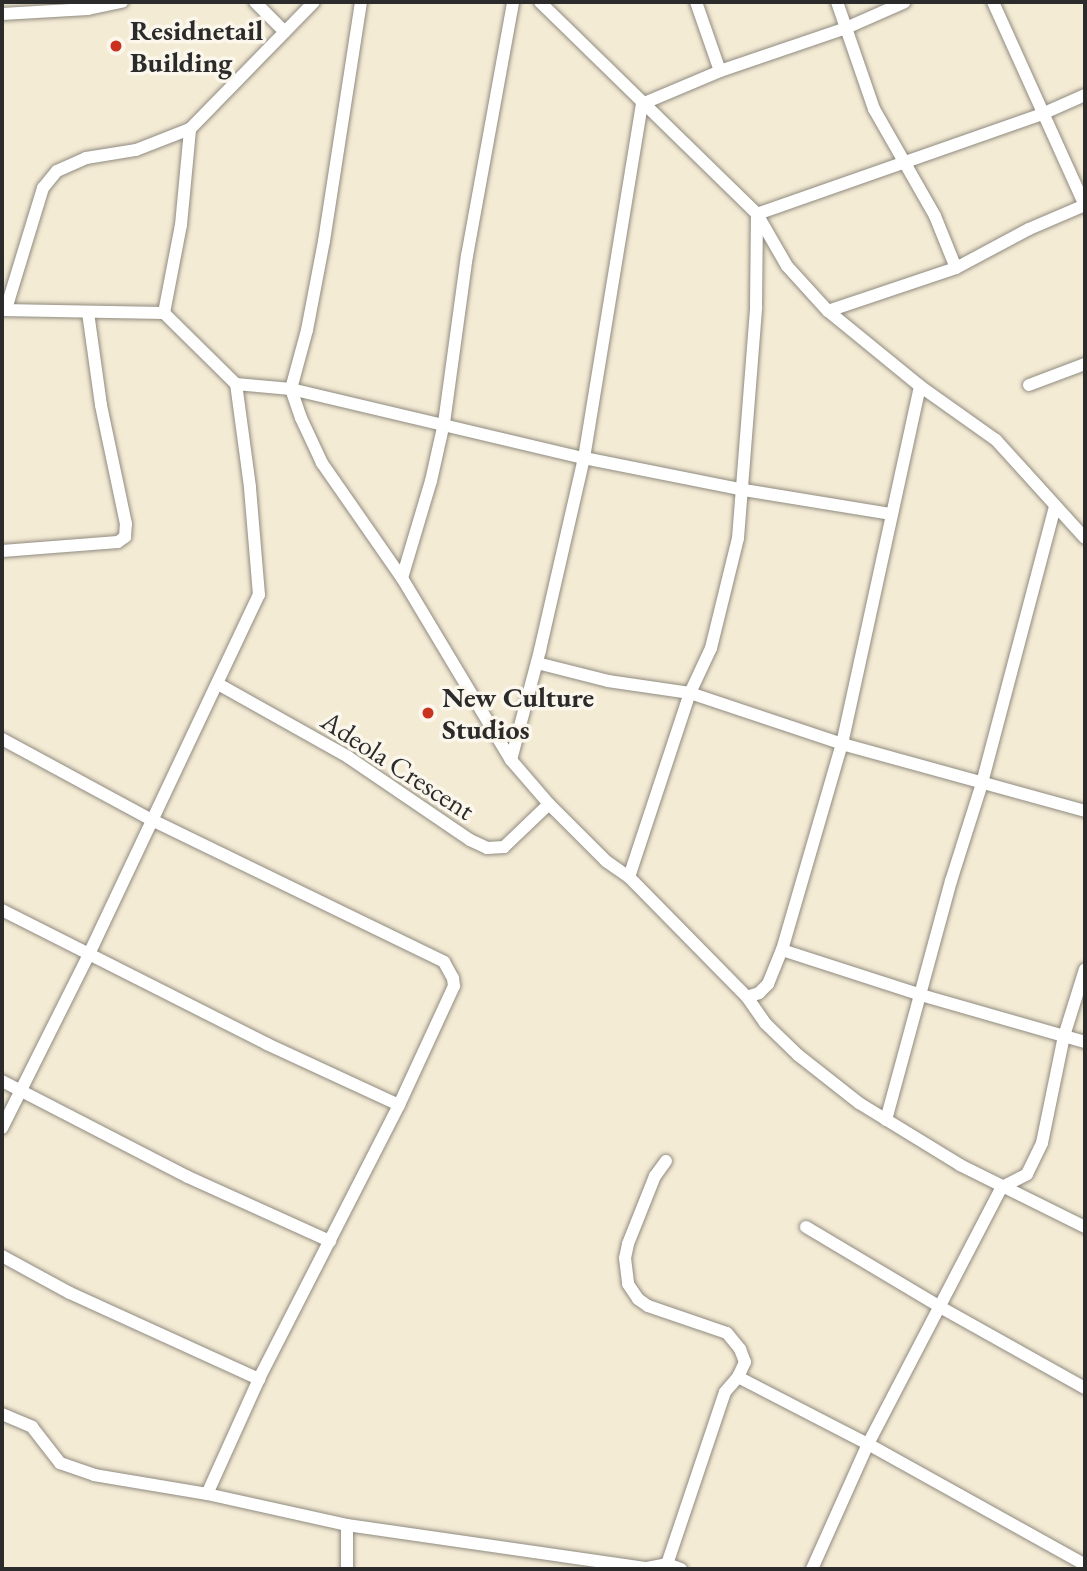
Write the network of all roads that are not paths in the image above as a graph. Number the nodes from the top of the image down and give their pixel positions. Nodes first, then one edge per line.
1 (122, 2) edge
2 (255, 2) edge
3 (314, 2) edge
4 (361, 2) edge
5 (513, 2) edge
6 (540, 2) edge
7 (696, 2) edge
8 (837, 2) edge
9 (905, 2) edge
10 (993, 2) edge
11 (2, 14) edge
12 (846, 28) junction
13 (285, 32) junction
14 (720, 71) junction
15 (1085, 95) edge
16 (642, 104) junction
17 (1042, 114) junction
18 (190, 129) junction
19 (904, 162) junction
20 (1085, 205) edge
21 (757, 214) junction
22 (956, 268) junction
23 (4, 310) edge
24 (828, 311) junction
25 (88, 313) junction
26 (164, 313) junction
27 (1085, 364) edge
28 (236, 384) junction
29 (1030, 385) dead end
30 (920, 387) junction
31 (291, 389) junction
32 (444, 422) junction
33 (584, 458) junction
34 (744, 490) junction
35 (1055, 506) junction
36 (890, 514) junction
37 (1085, 538) edge
38 (2, 551) edge
39 (401, 578) junction
40 (537, 663) junction
41 (218, 684) junction
42 (690, 693) junction
43 (2, 739) edge
44 (842, 744) junction
45 (511, 760) junction
46 (982, 783) junction
47 (548, 806) junction
48 (1085, 811) edge
49 (152, 820) junction
50 (629, 877) junction
51 (2, 910) edge
52 (782, 950) junction
53 (89, 954) junction
54 (1085, 969) edge
55 (921, 995) junction
56 (747, 996) junction
57 (1064, 1036) junction
58 (1085, 1042) edge
59 (2, 1081) edge
60 (20, 1089) junction
61 (398, 1105) junction
62 (886, 1120) junction
63 (2, 1128) edge
64 (666, 1161) dead end
65 (1002, 1187) junction
66 (806, 1227) dead end
67 (1085, 1227) edge
68 (330, 1241) junction
69 (2, 1256) edge
70 (940, 1307) junction
71 (738, 1377) junction
72 (259, 1379) junction
73 (1085, 1388) edge
74 (2, 1414) edge
75 (868, 1444) junction
76 (206, 1494) junction
77 (347, 1525) junction
78 (667, 1564) junction
79 (1085, 1565) edge
80 (346, 1569) edge
81 (681, 1569) edge
82 (812, 1569) edge

1 - 11 street
2 - 13 street
3 - 13 street
4 - 31 street
5 - 32 street
6 - 16 street
7 - 14 street
8 - 12 street
9 - 12 street
10 - 17 street
12 - 14 street
12 - 19 street
13 - 18 street
14 - 16 street
15 - 17 street
16 - 21 street
16 - 33 street
17 - 19 street
17 - 20 street
18 - 23 street
18 - 26 street
19 - 21 street
19 - 22 street
20 - 22 street
21 - 24 street
21 - 34 street
22 - 24 street
23 - 25 street
24 - 30 street
25 - 26 street
25 - 38 street
26 - 28 street
27 - 29 street
28 - 31 street
28 - 41 street
30 - 35 street
30 - 36 street
31 - 32 street
31 - 39 street
32 - 33 street
32 - 39 street
33 - 34 street
33 - 40 street
34 - 36 street
34 - 42 street
35 - 37 street
35 - 46 street
36 - 44 street
39 - 45 street
40 - 42 street
40 - 45 street
41 - 47 street, Adeola Crescent
41 - 49 street
42 - 44 street
42 - 50 street
43 - 49 street
44 - 46 street
44 - 52 street
45 - 47 street
46 - 48 street
46 - 55 street
47 - 50 street
49 - 53 street
49 - 61 street
50 - 56 street
51 - 53 street
52 - 55 street
52 - 56 street
53 - 60 street
53 - 61 street
54 - 57 street
55 - 57 street
55 - 62 street
56 - 62 street
57 - 58 street
57 - 65 street
59 - 60 street
60 - 63 street
60 - 68 street
61 - 68 street
62 - 65 street
64 - 71 street
65 - 67 street
65 - 70 street
66 - 70 street
68 - 72 street
69 - 72 street
70 - 73 street
70 - 75 street
71 - 75 street
71 - 78 street
72 - 76 street
74 - 76 street
75 - 79 street
75 - 82 street
76 - 77 street
77 - 78 street
77 - 80 street
78 - 81 street

